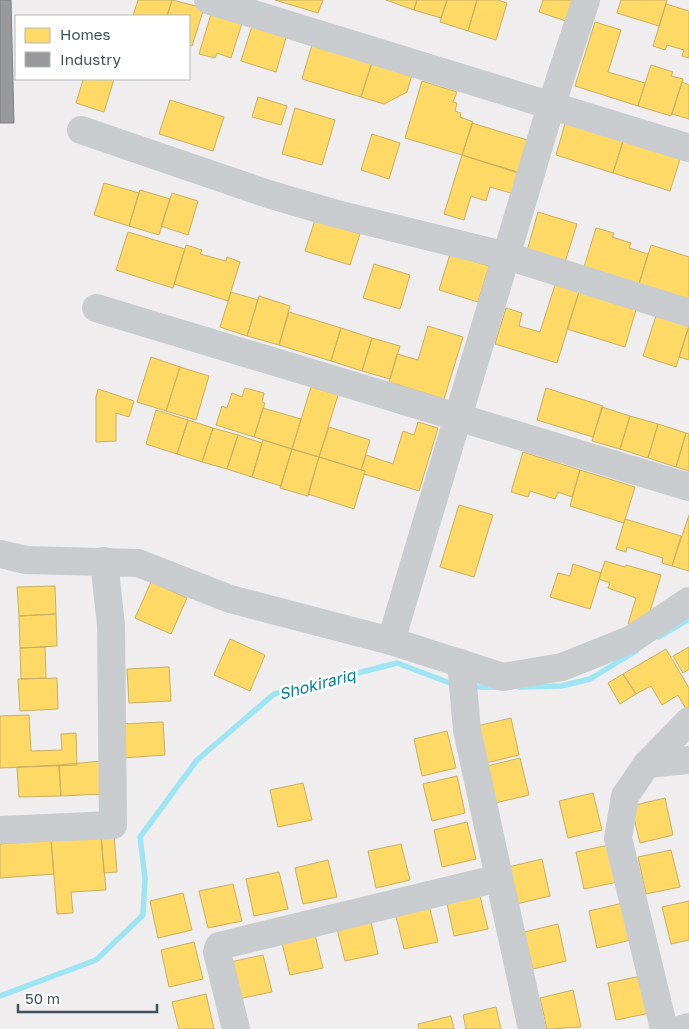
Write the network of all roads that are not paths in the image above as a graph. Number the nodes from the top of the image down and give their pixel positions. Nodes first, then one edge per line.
1 (208, 0) edge
2 (586, 0) edge
3 (551, 106) junction
4 (81, 130) dead end
5 (689, 148) edge
6 (507, 256) junction
7 (96, 308) dead end
8 (689, 313) edge
9 (459, 418) junction
10 (689, 487) edge
11 (0, 554) edge
12 (104, 561) junction
13 (689, 601) edge
14 (390, 641) junction
15 (463, 680) junction
16 (689, 721) edge
17 (689, 760) edge
18 (647, 764) junction
19 (0, 830) edge
20 (499, 878) junction
21 (689, 1027) edge
22 (236, 1029) edge
23 (532, 1029) edge
24 (664, 1029) edge
25 (682, 1029) edge

1 - 3 street
2 - 3 street
3 - 5 street
3 - 6 street
4 - 6 street
6 - 8 street
6 - 9 street
7 - 9 street
9 - 10 street
9 - 14 street
11 - 12 street
12 - 14 street
12 - 19 street
13 - 15 street
14 - 15 street
15 - 20 street
16 - 18 street
17 - 18 street
18 - 24 street
20 - 22 street
20 - 23 street
21 - 25 street

